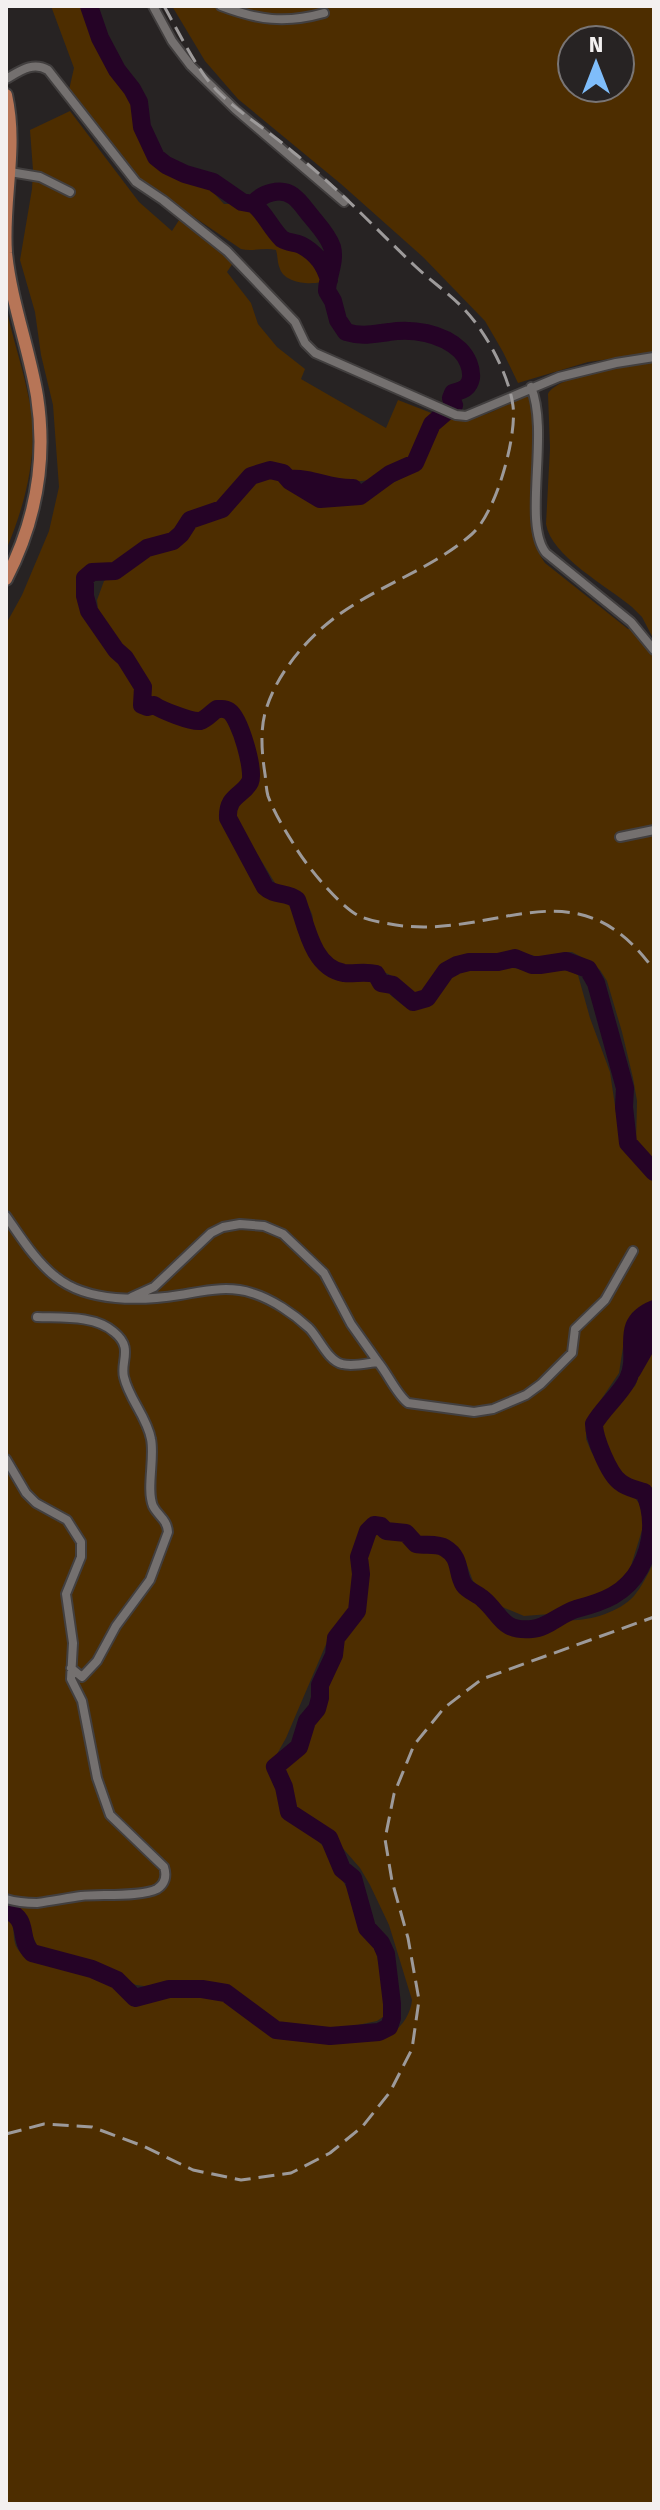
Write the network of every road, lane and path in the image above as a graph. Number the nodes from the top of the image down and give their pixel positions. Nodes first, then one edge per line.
1 (153, 6) edge
2 (221, 6) edge
3 (324, 13) dead end
4 (6, 79) edge
5 (6, 95) edge
6 (10, 172) junction
7 (70, 192) dead end
8 (344, 202) dead end
9 (654, 357) edge
10 (531, 387) junction
11 (6, 579) edge
12 (654, 650) edge
13 (654, 830) edge
14 (620, 837) dead end
15 (6, 1216) edge
16 (633, 1251) dead end
17 (126, 1299) junction
18 (37, 1317) dead end
19 (378, 1362) junction
20 (6, 1459) edge
21 (71, 1668) junction
22 (6, 1899) edge

1 - 8 street
2 - 3 street
4 - 10 street
5 - 6 main road
6 - 7 street
6 - 11 main road
9 - 10 street
10 - 12 street
13 - 14 street
15 - 17 street
16 - 19 street
17 - 19 street
17 - 19 street
18 - 21 street
20 - 21 street
21 - 22 street

